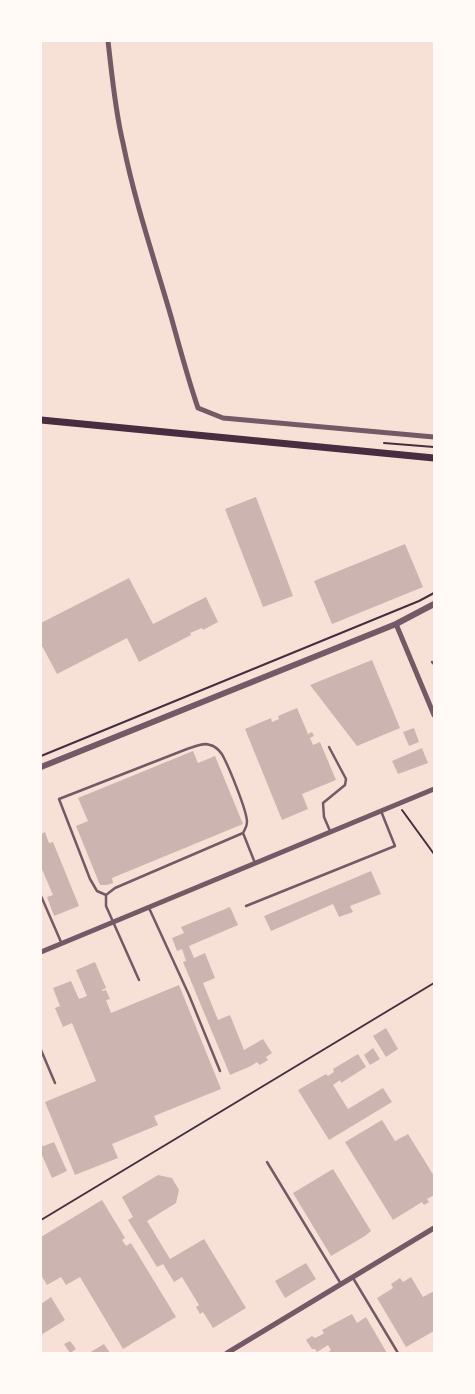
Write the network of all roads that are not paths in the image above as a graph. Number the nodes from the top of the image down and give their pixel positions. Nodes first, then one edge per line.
1 (108, 41) edge
2 (41, 420) edge
3 (434, 437) edge
4 (434, 458) edge
5 (434, 604) edge
6 (396, 624) junction
7 (434, 715) edge
8 (329, 747) dead end
9 (41, 766) edge
10 (434, 789) edge
11 (381, 811) junction
12 (330, 832) junction
13 (243, 833) junction
14 (255, 864) junction
15 (106, 895) junction
16 (41, 896) edge
17 (246, 906) dead end
18 (149, 908) junction
19 (114, 922) junction
20 (62, 943) junction
21 (41, 952) edge
22 (139, 980) dead end
23 (41, 1050) edge
24 (220, 1071) dead end
25 (55, 1084) dead end
26 (266, 1162) dead end
27 (434, 1228) edge
28 (352, 1277) junction
29 (341, 1284) junction
30 (227, 1353) edge
31 (398, 1353) edge

1 - 3 street
2 - 4 main road
5 - 6 street
6 - 7 street
6 - 9 street
8 - 12 lane
10 - 11 street
11 - 12 street
11 - 17 lane
12 - 14 street
13 - 14 lane
13 - 15 lane
13 - 15 lane
14 - 18 street
15 - 19 lane
16 - 20 lane
18 - 19 street
18 - 24 lane
19 - 20 street
19 - 22 lane
20 - 21 street
23 - 25 lane
26 - 29 lane
27 - 28 street
28 - 29 street
28 - 31 lane
29 - 30 street

